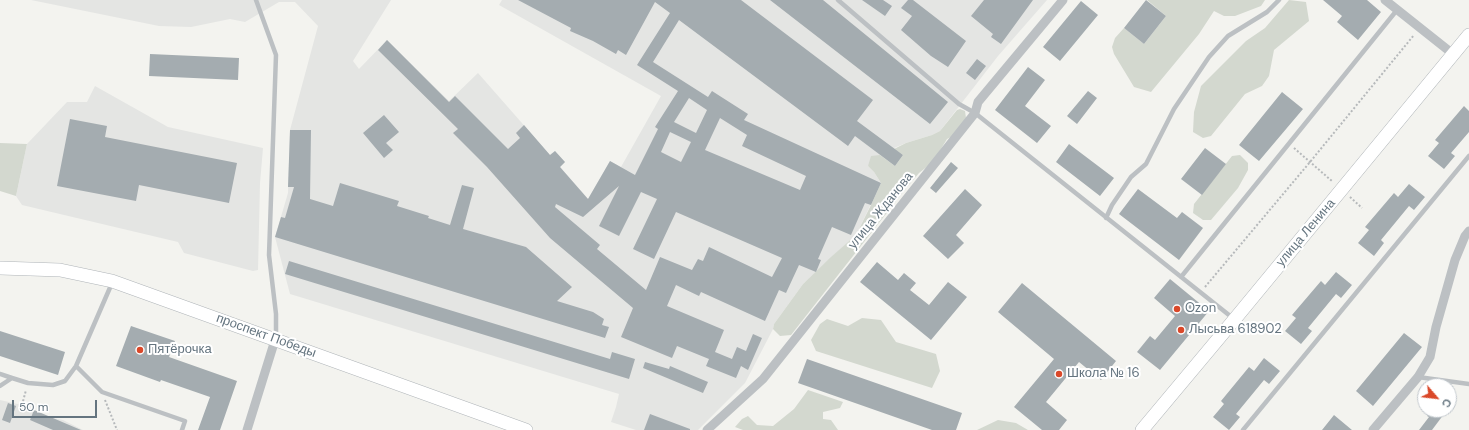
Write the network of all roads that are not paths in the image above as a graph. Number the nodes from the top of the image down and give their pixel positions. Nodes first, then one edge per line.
1 (256, 0) edge
2 (838, 0) edge
3 (1063, 0) edge
4 (1279, 0) edge
5 (1385, 0) edge
6 (1397, 10) junction
7 (1469, 35) edge
8 (1453, 54) junction
9 (975, 113) junction
10 (1469, 156) edge
11 (1106, 218) junction
12 (1469, 231) edge
13 (0, 268) edge
14 (1181, 278) junction
15 (112, 281) junction
16 (1234, 320) junction
17 (276, 340) junction
18 (76, 366) junction
19 (0, 374) edge
20 (1418, 377) junction
21 (12, 378) junction
22 (1469, 384) edge
23 (0, 386) edge
24 (182, 430) edge
25 (247, 430) edge
26 (526, 430) edge
27 (707, 430) edge
28 (1142, 430) edge
29 (1243, 430) edge
30 (1373, 430) edge

1 - 17 lane
2 - 9 lane
3 - 9 street, улица Жданова
4 - 11 lane
5 - 6 street
6 - 8 street
6 - 14 lane
7 - 8 street, улица Ленина
8 - 16 street, улица Ленина
9 - 11 lane
9 - 27 street, улица Жданова
10 - 29 lane
11 - 14 lane
12 - 20 street
13 - 15 street, проспект Победы
14 - 16 lane
15 - 17 street, проспект Победы
15 - 18 lane
16 - 28 street, улица Ленина
17 - 25 street
17 - 26 street, проспект Победы
18 - 21 lane
18 - 24 lane
19 - 21 lane
20 - 22 lane
20 - 30 street
21 - 23 lane

